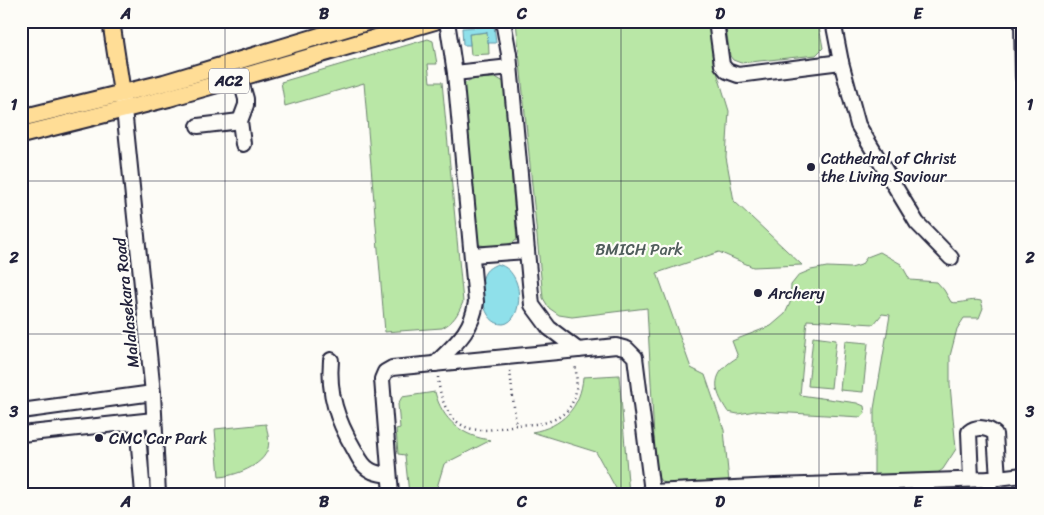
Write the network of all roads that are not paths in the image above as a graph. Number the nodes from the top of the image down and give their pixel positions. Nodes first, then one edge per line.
1 (111, 21) edge
2 (370, 21) edge
3 (435, 21) edge
4 (447, 21) edge
5 (503, 21) edge
6 (716, 21) edge
7 (833, 21) edge
8 (1022, 21) edge
9 (338, 26) edge
10 (1022, 42) edge
11 (841, 62) junction
12 (510, 67) junction
13 (455, 73) junction
14 (1023, 77) edge
15 (240, 78) junction
16 (123, 101) junction
17 (21, 118) edge
18 (240, 121) junction
19 (198, 126) dead end
20 (21, 135) edge
21 (243, 144) dead end
22 (527, 251) junction
23 (472, 255) junction
24 (951, 258) dead end
25 (576, 350) junction
26 (331, 360) dead end
27 (436, 364) junction
28 (153, 393) junction
29 (21, 411) edge
30 (154, 420) junction
31 (138, 422) junction
32 (21, 434) edge
33 (389, 475) junction
34 (1023, 475) edge
35 (994, 478) junction
36 (971, 479) junction
37 (776, 490) edge
38 (652, 493) edge
39 (144, 494) edge
40 (158, 494) edge
41 (390, 494) edge
42 (990, 494) edge

1 - 16 main road
2 - 9 main road, AC2
3 - 15 main road, AC2
4 - 13 street
5 - 12 street
6 - 11 street
7 - 11 street
8 - 10 street
9 - 16 main road, AC2
10 - 14 street
11 - 24 street
12 - 13 street
12 - 22 street
13 - 23 street
15 - 16 main road, AC2
15 - 18 street
16 - 17 main road, AC2
16 - 20 main road, AC2
16 - 28 street, Malalasekara Road
18 - 19 street
18 - 21 street
22 - 23 street
22 - 25 street
23 - 27 street
25 - 27 street
25 - 38 street
26 - 33 street
27 - 33 street
28 - 29 street
28 - 30 street, Malalasekara Road
30 - 31 street
30 - 40 street, Malalasekara Road
31 - 32 street
31 - 39 street
33 - 41 street
34 - 35 street
35 - 36 street
35 - 36 street
35 - 42 street
36 - 37 street
37 - 38 street

